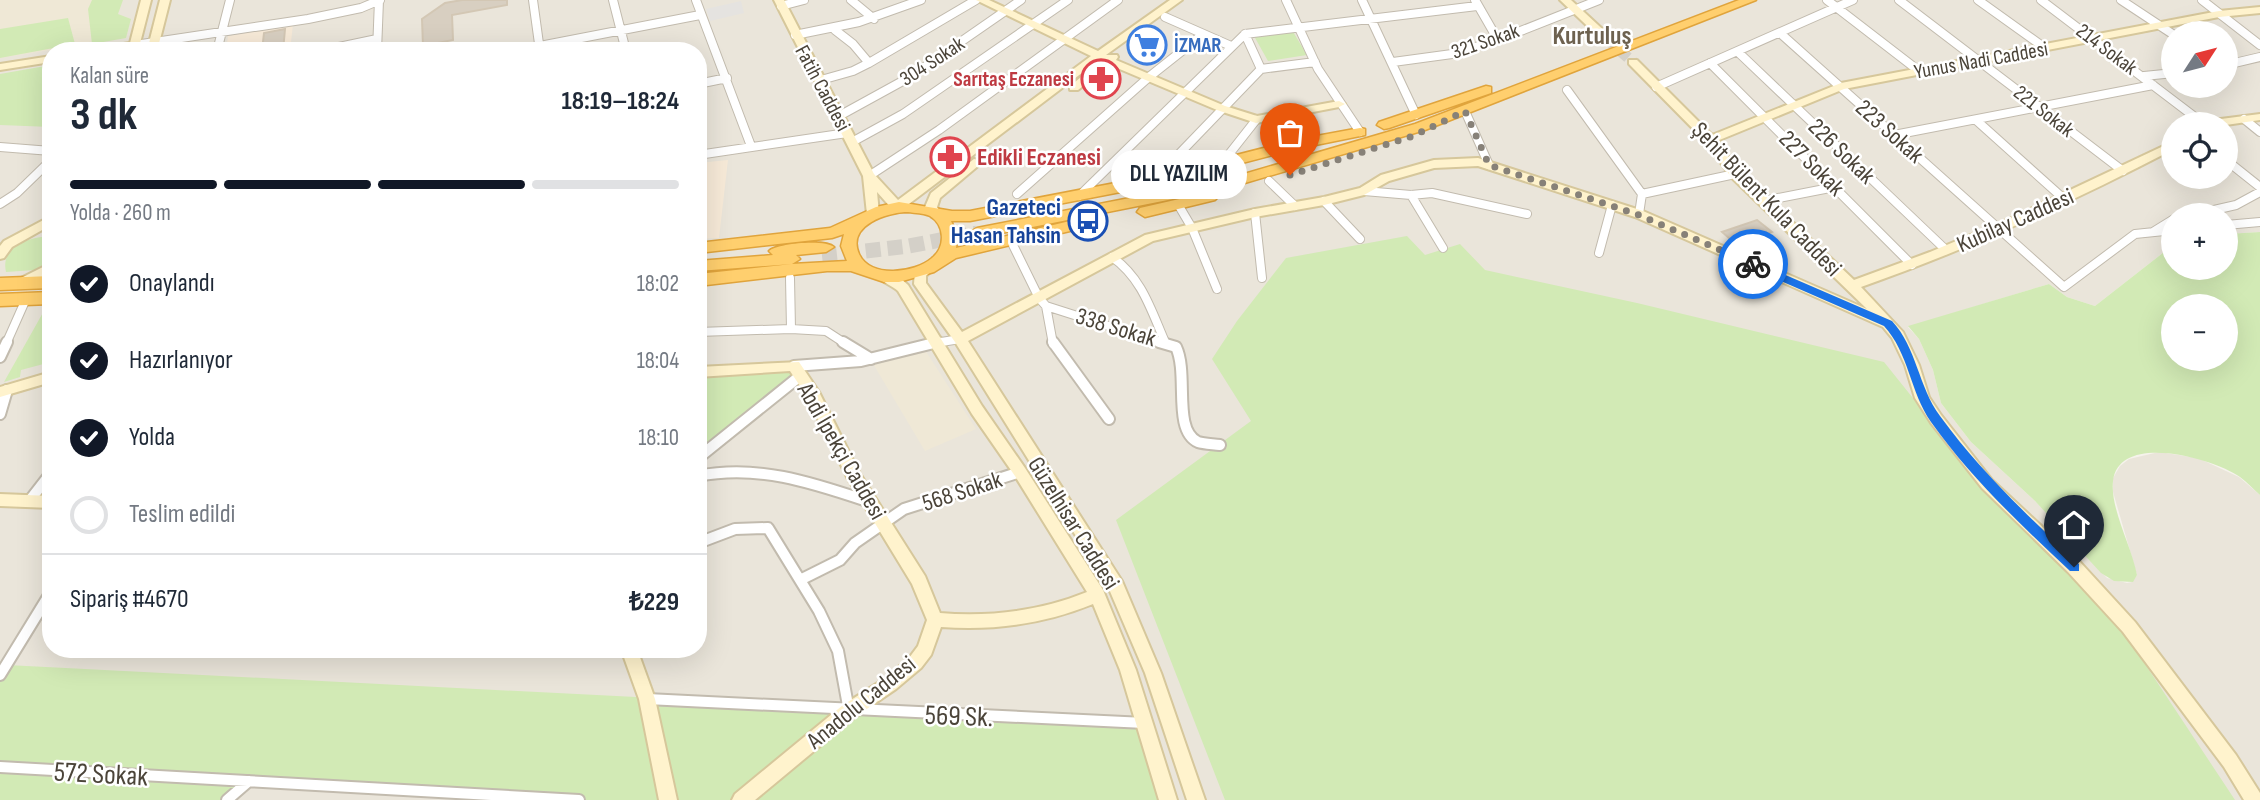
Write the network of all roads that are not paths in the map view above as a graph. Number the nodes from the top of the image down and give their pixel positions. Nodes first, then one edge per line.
1 (146, 0) edge
2 (165, 0) edge
3 (230, 0) edge
4 (533, 0) edge
5 (613, 0) edge
6 (696, 0) edge
7 (804, 0) edge
8 (851, 0) edge
9 (921, 0) edge
10 (979, 0) edge
11 (1021, 0) edge
12 (1068, 0) edge
13 (1118, 0) edge
14 (1177, 0) edge
15 (1189, 0) edge
16 (1286, 0) edge
17 (1362, 0) edge
18 (1565, 0) edge
19 (1599, 0) edge
20 (1723, 0) edge
21 (1750, 0) edge
22 (1827, 0) edge
23 (1853, 0) edge
24 (1899, 0) edge
25 (1978, 0) edge
26 (2042, 0) edge
27 (2121, 0) edge
28 (2202, 0) edge
29 (377, 1) edge
30 (780, 3) edge
31 (1476, 3) edge
32 (1836, 7) junction
33 (1574, 9) junction
34 (2260, 10) edge
35 (1004, 12) junction
36 (2220, 13) junction
37 (700, 15) junction
38 (1165, 17) junction
39 (1369, 17) junction
40 (874, 19) junction
41 (1032, 24) junction
42 (1296, 26) junction
43 (2159, 26) junction
44 (621, 30) junction
45 (835, 30) junction
46 (225, 31) junction
47 (1780, 33) junction
48 (1245, 34) junction
49 (795, 35) junction
50 (1202, 35) junction
51 (377, 39) joint
52 (1063, 39) junction
53 (1607, 39) tunnel mouth
54 (2094, 39) junction
55 (1498, 40) junction
56 (136, 42) edge
57 (154, 42) edge
58 (172, 42) edge
59 (221, 42) edge
60 (363, 42) edge
61 (539, 42) edge
62 (567, 42) edge
63 (624, 42) edge
64 (2260, 45) edge
65 (1231, 46) junction
66 (2045, 48) junction
67 (1738, 52) junction
68 (2260, 57) edge
69 (1104, 58) junction
70 (1978, 59) junction
71 (42, 60) edge
72 (1315, 62) junction
73 (1393, 62) junction
74 (1633, 62) tunnel mouth
75 (1710, 62) junction
76 (2238, 62) edge
77 (869, 63) junction
78 (0, 67) edge
79 (1261, 69) junction
80 (1919, 71) junction
81 (2161, 74) edge
82 (2144, 76) junction
83 (1149, 77) junction
84 (727, 78) junction
85 (821, 80) junction
86 (707, 82) edge
87 (2153, 85) junction
88 (1841, 86) junction
89 (1656, 87) junction
90 (1567, 90) dead end
91 (1185, 93) junction
92 (1339, 104) junction
93 (1796, 105) junction
94 (1221, 108) junction
95 (2039, 108) junction
96 (1465, 111) junction
97 (2189, 112) edge
98 (839, 116) junction
99 (1416, 116) junction
100 (1448, 117) junction
101 (1766, 117) junction
102 (2260, 117) edge
103 (2244, 119) junction
104 (1256, 120) junction
105 (1976, 120) junction
106 (2238, 120) edge
107 (1360, 132) junction
108 (2260, 132) edge
109 (1894, 135) junction
110 (850, 137) junction
111 (1710, 140) junction
112 (751, 146) junction
113 (0, 147) edge
114 (42, 150) edge
115 (2161, 151) edge
116 (707, 153) edge
117 (1230, 153) dead end
118 (1489, 165) junction
119 (42, 169) edge
120 (2123, 170) junction
121 (2238, 171) edge
122 (1735, 174) junction
123 (869, 176) junction
124 (1153, 181) junction
125 (1269, 181) junction
126 (1835, 187) junction
127 (2260, 190) edge
128 (1364, 191) junction
129 (1017, 194) dead end
130 (1411, 194) junction
131 (1642, 194) junction
132 (1079, 196) junction
133 (2064, 199) junction
134 (1324, 201) junction
135 (1763, 201) junction
136 (0, 204) edge
137 (2238, 204) edge
138 (1612, 205) junction
139 (1179, 206) junction
140 (1295, 206) junction
141 (897, 207) junction
142 (1255, 213) junction
143 (936, 214) junction
144 (1527, 214) dead end
145 (1639, 215) junction
146 (867, 218) junction
147 (2260, 222) edge
148 (2238, 224) edge
149 (42, 225) edge
150 (2161, 225) edge
151 (1192, 228) junction
152 (1999, 229) junction
153 (2161, 231) edge
154 (2153, 232) junction
155 (42, 233) edge
156 (1360, 239) dead end
157 (1011, 241) junction
158 (707, 247) edge
159 (1443, 248) dead end
160 (3, 249) edge
161 (1947, 250) junction
162 (1599, 253) dead end
163 (1112, 257) junction
164 (707, 258) edge
165 (934, 264) junction
166 (707, 265) edge
167 (1912, 265) junction
168 (863, 269) junction
169 (42, 275) edge
170 (884, 276) junction
171 (790, 278) dead end
172 (1262, 278) dead end
173 (707, 279) edge
174 (42, 285) edge
175 (1852, 285) junction
176 (1217, 289) dead end
177 (23, 291) junction
178 (1, 295) edge
179 (42, 296) edge
180 (1043, 302) junction
181 (1888, 324) junction
182 (791, 329) junction
183 (707, 332) edge
184 (960, 339) junction
185 (934, 340) junction
186 (1165, 342) junction
187 (0, 357) edge
188 (871, 359) junction
189 (797, 371) junction
190 (707, 372) edge
191 (42, 380) edge
192 (3, 391) edge
193 (0, 414) edge
194 (1109, 419) dead end
195 (1220, 445) dead end
196 (707, 450) edge
197 (1020, 472) junction
198 (707, 474) edge
199 (42, 485) edge
200 (0, 500) edge
201 (30, 500) junction
202 (42, 501) edge
203 (870, 502) junction
204 (883, 522) junction
205 (707, 540) edge
206 (800, 580) junction
207 (1097, 594) junction
208 (42, 607) edge
209 (935, 620) junction
210 (632, 658) edge
211 (0, 675) edge
212 (646, 699) junction
213 (849, 710) junction
214 (1146, 723) junction
215 (0, 767) edge
216 (249, 781) junction
217 (536, 799) edge
218 (227, 800) edge
219 (579, 800) edge
220 (668, 800) edge
221 (741, 800) edge
222 (1168, 800) edge
223 (1196, 800) edge
224 (2254, 800) edge

1 - 56 street
2 - 57 street
3 - 46 street
4 - 61 street
5 - 44 street
6 - 37 street
7 - 30 street
8 - 40 street
9 - 40 street
10 - 35 street
10 - 77 street
11 - 35 street, 304 Sokak
12 - 41 street
13 - 52 street
14 - 69 street
15 - 38 street
16 - 42 street
17 - 39 street
18 - 33 street
19 - 33 street, 321 Sokak
20 - 99 highway
21 - 96 highway
22 - 32 street
23 - 32 street
24 - 70 street, 221 Sokak
25 - 66 street
26 - 54 street, 214 Sokak
27 - 43 street
28 - 36 street
29 - 46 street
29 - 51 street
30 - 49 street, Fatih Caddesi
31 - 39 street
31 - 55 street
32 - 47 street
32 - 80 street
33 - 53 street
33 - 55 street, 321 Sokak
34 - 36 street, Yunus Nadi Caddesi
35 - 41 street
35 - 98 street, 304 Sokak
36 - 43 street, Yunus Nadi Caddesi
36 - 64 street
37 - 44 street
37 - 84 street
38 - 50 street
38 - 69 street
39 - 42 street
39 - 73 street
40 - 45 street
41 - 52 street
41 - 110 street
42 - 48 street
42 - 72 street
43 - 54 street, Yunus Nadi Caddesi
44 - 62 street
44 - 63 street
45 - 49 street
45 - 77 street
46 - 58 street
46 - 59 street
47 - 67 street
47 - 88 street, 223 Sokak
48 - 65 street
48 - 79 street
49 - 85 street, Fatih Caddesi
50 - 65 street
50 - 83 street
51 - 60 street
52 - 69 street
52 - 123 street
54 - 66 street, Yunus Nadi Caddesi
54 - 82 street, 214 Sokak
55 - 73 street, 321 Sokak
65 - 91 street
66 - 70 street, Yunus Nadi Caddesi
67 - 75 street
67 - 93 street, 226 Sokak
68 - 76 street
69 - 83 street
69 - 141 street
69 - 143 street
70 - 80 street, Yunus Nadi Caddesi
70 - 95 street, 221 Sokak
71 - 78 street
72 - 79 street
72 - 92 street
73 - 99 street
74 - 89 street, Şehit Bülent Kula Caddesi
75 - 89 street
75 - 101 street, 227 Sokak
77 - 85 street
79 - 94 street
80 - 88 street, Yunus Nadi Caddesi
81 - 82 street
82 - 87 street, 214 Sokak
83 - 91 street
83 - 129 street
84 - 86 street
84 - 112 street
85 - 98 street, Fatih Caddesi
87 - 95 street
87 - 97 street, 214 Sokak
88 - 93 street, Yunus Nadi Caddesi
88 - 109 street, 223 Sokak
89 - 111 street, Şehit Bülent Kula Caddesi
90 - 131 street
91 - 94 street
91 - 132 street
92 - 104 street
92 - 107 street
93 - 101 street, Yunus Nadi Caddesi
93 - 161 street, 226 Sokak
94 - 104 street
94 - 124 street
95 - 105 street
95 - 120 street, 221 Sokak
96 - 100 highway
96 - 118 street
98 - 110 street, Fatih Caddesi
99 - 107 highway
100 - 107 highway
100 - 125 highway
101 - 111 street, Yunus Nadi Caddesi
101 - 126 street, 227 Sokak
102 - 103 street
103 - 106 street
103 - 108 street
104 - 117 street
105 - 109 street
105 - 133 street
107 - 124 highway
109 - 152 street, 223 Sokak
110 - 112 street
110 - 123 street, Fatih Caddesi
111 - 122 street, Şehit Bülent Kula Caddesi
112 - 116 street
113 - 114 street
115 - 120 street, Kubilay Caddesi
118 - 128 street
118 - 138 street
119 - 136 street
120 - 133 street, Kubilay Caddesi
121 - 127 street
122 - 131 street
122 - 135 street, Şehit Bülent Kula Caddesi
123 - 141 street, Fatih Caddesi
123 - 146 street, Fatih Caddesi
124 - 132 highway
125 - 139 highway
125 - 140 street
126 - 135 street
126 - 167 street, 227 Sokak
127 - 137 street
128 - 130 street
128 - 134 street
130 - 144 street
130 - 159 street
131 - 145 street
132 - 143 highway
133 - 152 street, Kubilay Caddesi
134 - 140 street
134 - 156 street
135 - 175 street, Şehit Bülent Kula Caddesi
138 - 145 street
138 - 162 street
139 - 151 street
139 - 157 highway
140 - 142 street
141 - 143 highway
141 - 146 highway
142 - 151 street
142 - 172 street
143 - 165 highway
145 - 181 street
146 - 158 highway
146 - 168 highway
147 - 148 street
149 - 160 street
150 - 154 street
151 - 163 street
151 - 176 street
152 - 154 street, 223 Sokak
152 - 161 street, Kubilay Caddesi
153 - 154 street
155 - 160 street
157 - 165 highway
157 - 180 street
161 - 167 street, Kubilay Caddesi
163 - 180 street
163 - 186 street
164 - 166 highway
165 - 170 highway
165 - 184 street, Güzelhisar Caddesi
167 - 175 street, Kubilay Caddesi
168 - 170 highway
168 - 173 highway
169 - 177 street
170 - 185 street, Güzelhisar Caddesi
171 - 182 street
174 - 177 highway
175 - 181 street, Şehit Bülent Kula Caddesi
177 - 178 highway
177 - 179 highway
177 - 187 street
180 - 184 street
180 - 186 street, 338 Sokak
180 - 194 street
181 - 224 street, Şehit Bülent Kula Caddesi
182 - 183 street
182 - 188 street
184 - 185 street
184 - 223 street, Güzelhisar Caddesi
185 - 188 street
185 - 197 street, Güzelhisar Caddesi
186 - 195 street, 338 Sokak
188 - 189 street
189 - 190 street, Abdi İpekçi Caddesi
189 - 196 street
189 - 203 street, Abdi İpekçi Caddesi
191 - 192 street
192 - 193 street
197 - 204 street, 568 Sokak
197 - 207 street, Güzelhisar Caddesi
198 - 203 street
199 - 201 street
200 - 201 street
201 - 202 street
203 - 204 street, Abdi İpekçi Caddesi
204 - 206 street, 568 Sokak
204 - 209 street, Abdi İpekçi Caddesi
205 - 206 street
206 - 213 street
207 - 209 street
207 - 214 street, Güzelhisar Caddesi
208 - 211 street
209 - 213 street, Anadolu Caddesi
210 - 212 street
212 - 213 street, 569 Sk.
212 - 220 street
213 - 214 street, 569 Sk.
213 - 221 street, Anadolu Caddesi
214 - 222 street, Güzelhisar Caddesi
215 - 216 street, 572 Sokak
216 - 217 street, 572 Sokak
216 - 218 street
217 - 219 street, 572 Sokak

